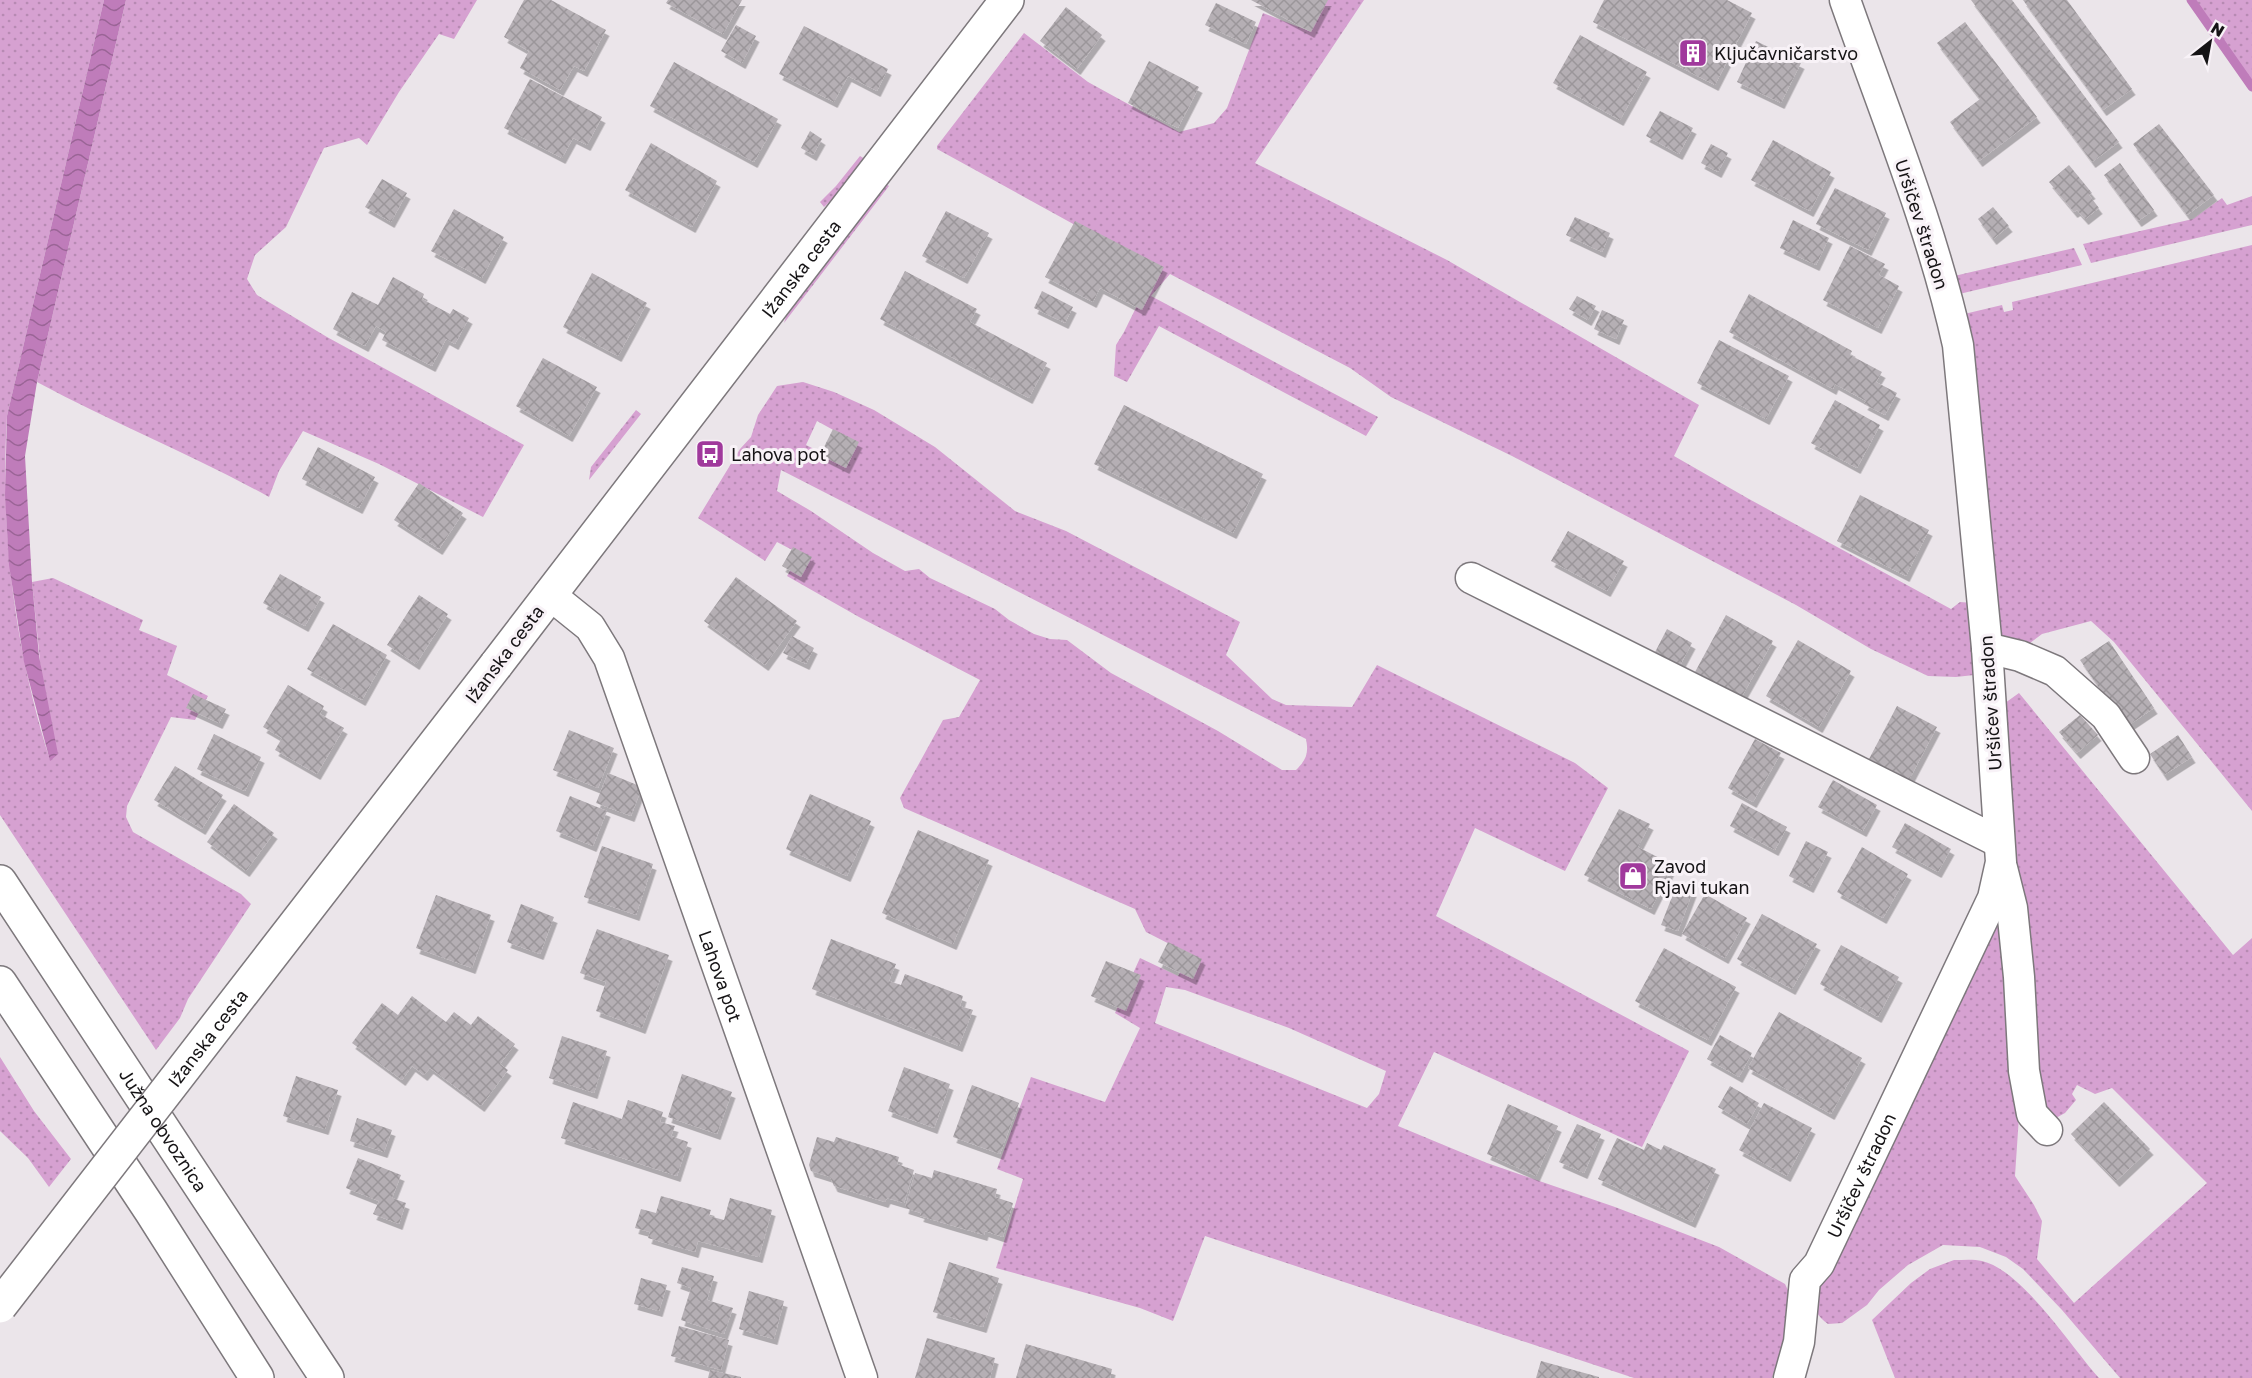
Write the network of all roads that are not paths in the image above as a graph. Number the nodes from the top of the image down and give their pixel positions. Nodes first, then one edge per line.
1 (1007, 0) edge
2 (1845, 0) edge
3 (1472, 578) dead end
4 (549, 594) junction
5 (1987, 648) junction
6 (2134, 758) dead end
7 (2000, 852) junction
8 (0, 882) edge
9 (0, 983) edge
10 (2047, 1130) dead end
11 (0, 1306) edge
12 (257, 1378) edge
13 (327, 1378) edge
14 (862, 1378) edge
15 (1789, 1378) edge

1 - 4 main road, Ižanska cesta
2 - 5 street, Uršičev štradon
3 - 7 street
4 - 11 main road, Ižanska cesta, bridge
4 - 14 street, Lahova pot
5 - 6 street
5 - 7 street, Uršičev štradon
7 - 10 street
7 - 15 street, Uršičev štradon
8 - 13 main road, Južna obvoznica
9 - 12 main road

